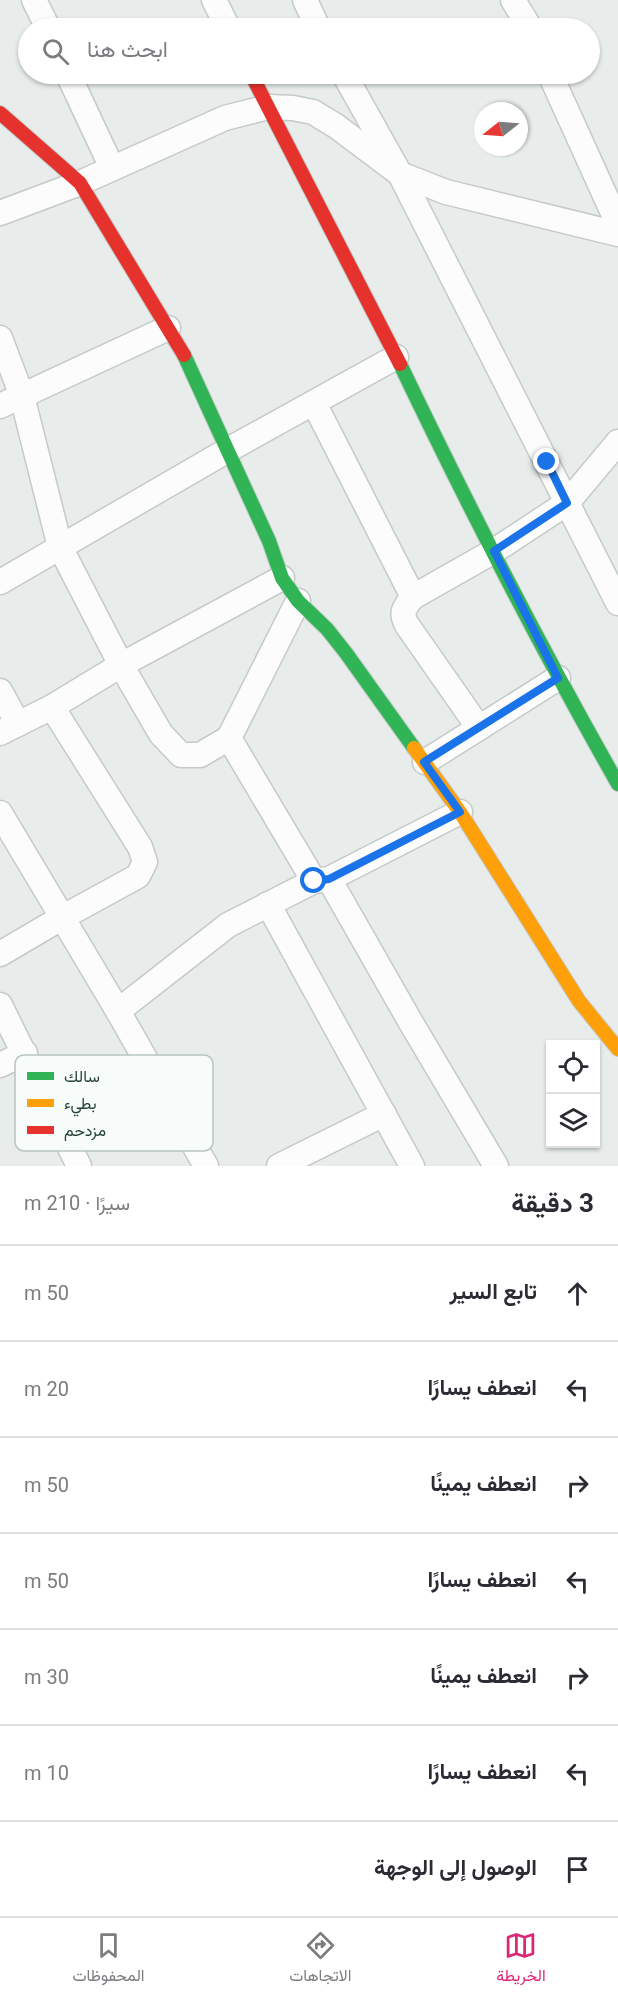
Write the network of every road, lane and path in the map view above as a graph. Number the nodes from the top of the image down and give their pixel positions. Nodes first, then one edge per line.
1 (34, 0) edge
2 (214, 0) edge
3 (305, 0) edge
4 (513, 0) edge
5 (43, 18) edge
6 (223, 18) edge
7 (313, 18) edge
8 (524, 18) edge
9 (73, 84) edge
10 (256, 84) edge
11 (350, 84) edge
12 (555, 84) edge
13 (268, 107) junction
14 (0, 113) edge
15 (112, 168) junction
16 (400, 174) junction
17 (80, 183) junction
18 (0, 213) edge
19 (618, 224) edge
20 (618, 234) edge
21 (168, 328) junction
22 (0, 338) edge
23 (396, 357) junction
24 (22, 396) junction
25 (314, 403) junction
26 (0, 406) edge
27 (618, 442) edge
28 (228, 450) junction
29 (567, 503) junction
30 (60, 547) junction
31 (494, 551) junction
32 (282, 578) junction
33 (0, 582) edge
34 (413, 597) junction
35 (298, 601) junction
36 (618, 603) edge
37 (121, 665) junction
38 (558, 678) junction
39 (0, 691) edge
40 (52, 707) junction
41 (479, 728) junction
42 (9, 729) edge
43 (229, 738) junction
44 (424, 762) junction
45 (618, 784) edge
46 (460, 812) junction
47 (0, 813) edge
48 (322, 880) junction
49 (268, 904) junction
50 (63, 917) junction
51 (0, 954) edge
52 (0, 1005) edge
53 (118, 1011) junction
54 (618, 1050) edge
55 (25, 1053) joint
56 (21, 1055) edge
57 (143, 1055) edge
58 (15, 1058) edge
59 (0, 1065) edge
60 (384, 1114) junction
61 (72, 1151) edge
62 (197, 1151) edge
63 (79, 1166) edge
64 (206, 1166) edge
65 (279, 1166) edge
66 (412, 1166) edge
67 (496, 1166) edge

1 - 5 street
2 - 6 street
3 - 7 street
4 - 8 street
9 - 15 street
10 - 13 street
11 - 16 street
12 - 19 street
13 - 15 street
13 - 16 street
13 - 23 street
14 - 17 street
15 - 17 street
16 - 20 street
16 - 29 street
17 - 18 street
17 - 21 street
21 - 24 street
21 - 28 street
22 - 24 street
23 - 25 street
23 - 31 street
24 - 26 street
24 - 30 street
25 - 28 street
25 - 34 street
27 - 29 street
28 - 30 street
28 - 32 street
29 - 31 street
29 - 36 street
30 - 33 street
30 - 37 street
31 - 34 street
31 - 38 street
32 - 35 street
32 - 37 street
34 - 41 street
35 - 43 street
35 - 44 street
37 - 40 street
37 - 43 street
38 - 41 street
38 - 45 street
39 - 42 street
40 - 42 street
40 - 50 street
41 - 44 street
43 - 48 street
44 - 46 street
46 - 48 street
46 - 54 street
47 - 50 street
48 - 49 street
48 - 67 street
49 - 53 street
49 - 60 street
50 - 51 street
50 - 53 street
52 - 55 street
53 - 57 street
55 - 56 street
58 - 59 street
60 - 65 street
60 - 66 street
61 - 63 street
62 - 64 street

